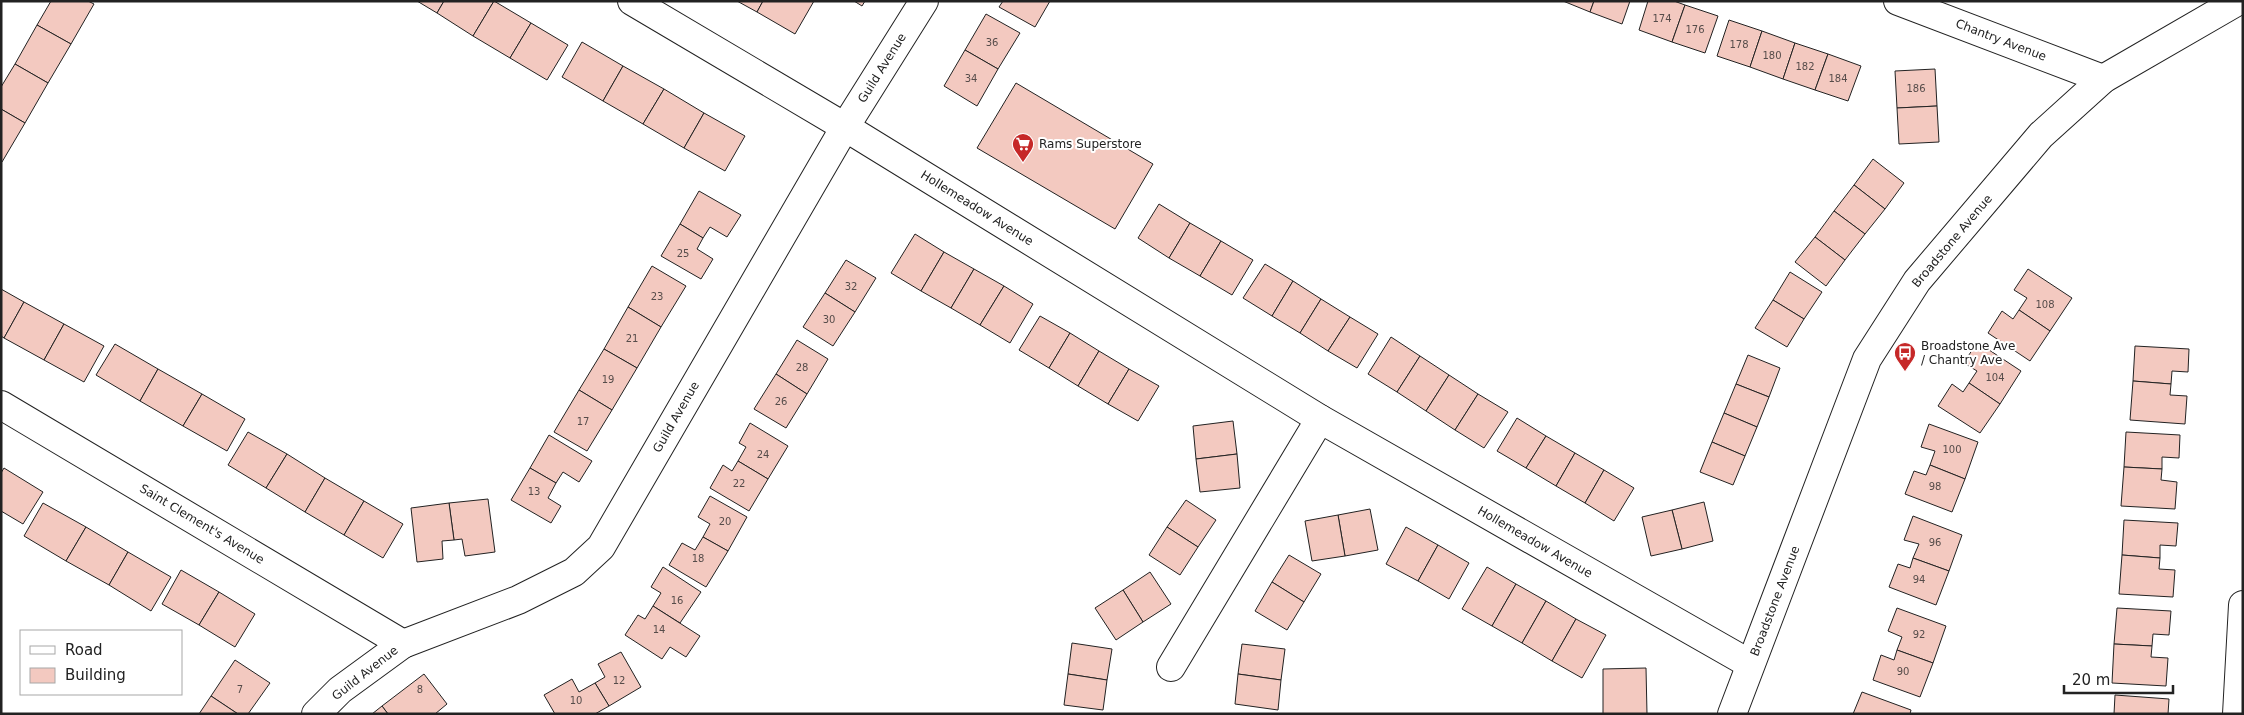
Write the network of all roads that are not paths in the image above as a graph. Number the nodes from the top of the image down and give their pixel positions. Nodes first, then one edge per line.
1 (632, 1) edge
2 (924, 1) edge
3 (1898, 1) edge
4 (2239, 8) edge
5 (2103, 78) junction
6 (845, 127) junction
7 (1, 405) edge
8 (1320, 420) junction
9 (2243, 605) edge
10 (403, 644) junction
11 (1750, 664) junction
12 (1171, 668) dead end
13 (316, 714) edge
14 (1732, 714) edge
15 (2237, 714) edge

1 - 6 street, Hollemeadow Avenue
2 - 6 street, Guild Avenue
3 - 5 street, Chantry Avenue
4 - 5 street, Broadstone Avenue
5 - 11 street, Broadstone Avenue
6 - 8 street, Hollemeadow Avenue
6 - 10 street, Guild Avenue
7 - 10 street, Saint Clement's Avenue
8 - 11 street, Hollemeadow Avenue
8 - 12 street
9 - 15 street
10 - 13 street, Guild Avenue
11 - 14 street, Broadstone Avenue

